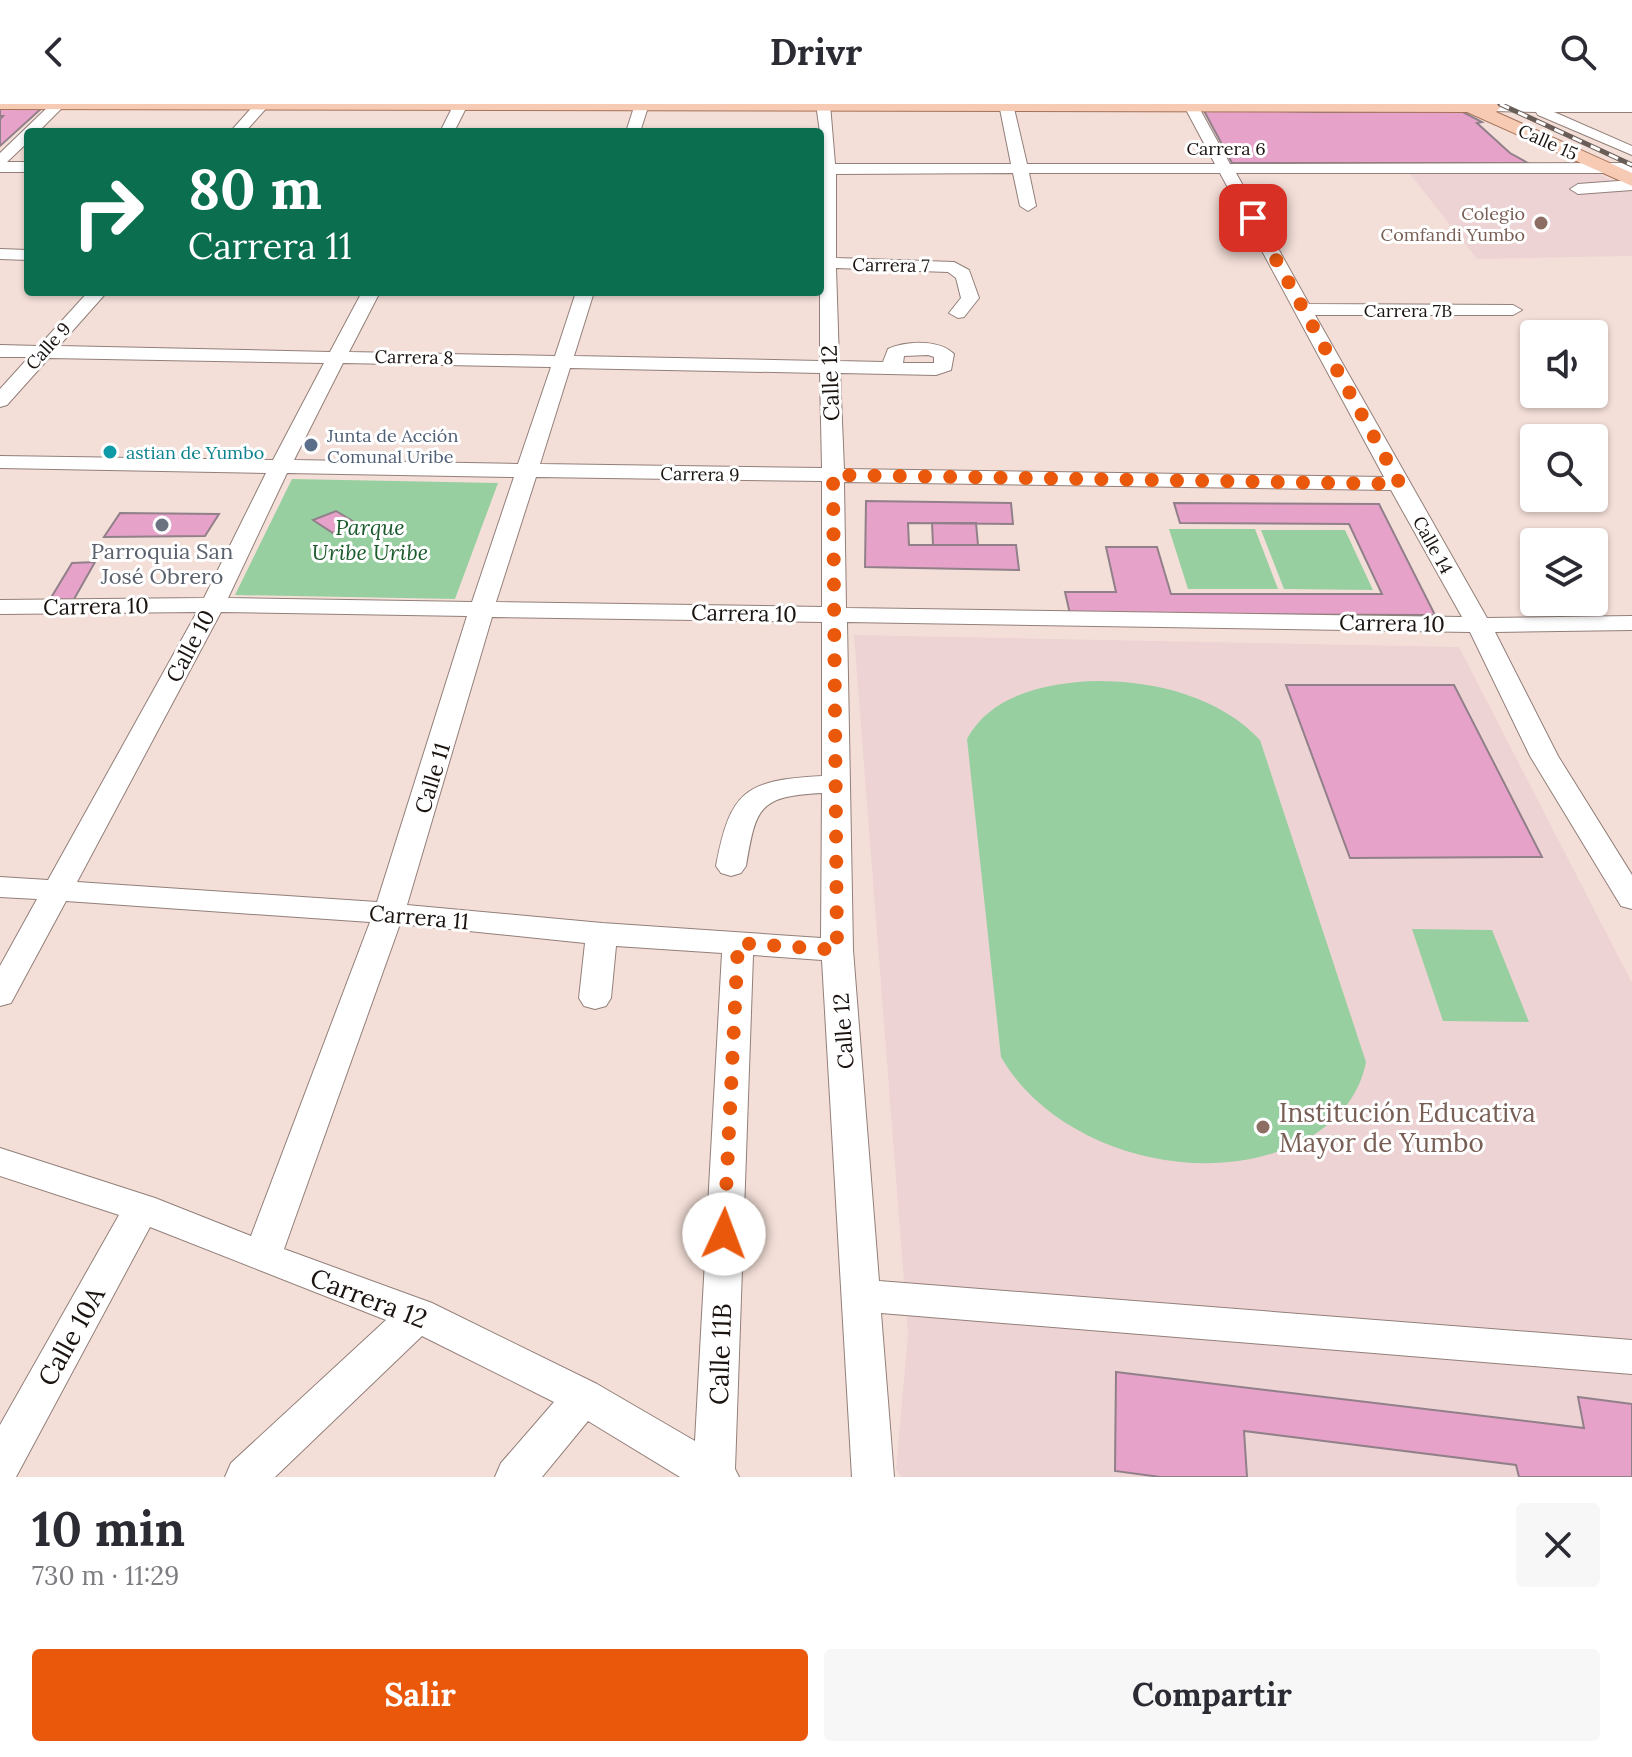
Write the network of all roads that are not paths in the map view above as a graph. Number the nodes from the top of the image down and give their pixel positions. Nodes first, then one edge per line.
1 (0, 104) edge
2 (58, 104) edge
3 (263, 104) edge
4 (461, 105) edge
5 (823, 105) edge
6 (1191, 105) edge
7 (1478, 105) edge
8 (642, 106) edge
9 (1006, 106) edge
10 (1528, 106) edge
11 (1632, 108) edge
12 (34, 128) edge
13 (241, 128) edge
14 (449, 128) edge
15 (634, 128) edge
16 (823, 128) edge
17 (24, 138) edge
18 (0, 164) edge
19 (24, 167) edge
20 (1225, 168) junction
21 (824, 169) edge
22 (1018, 169) junction
23 (1627, 170) edge
24 (1578, 189) dead end
25 (1028, 206) dead end
26 (0, 254) edge
27 (24, 255) edge
28 (824, 263) edge
29 (824, 280) edge
30 (94, 296) edge
31 (369, 296) edge
32 (584, 296) edge
33 (1303, 309) junction
34 (1513, 310) dead end
35 (958, 313) dead end
36 (0, 351) edge
37 (43, 352) junction
38 (337, 356) junction
39 (565, 360) junction
40 (829, 365) junction
41 (892, 367) dead end
42 (0, 401) edge
43 (0, 462) edge
44 (279, 468) junction
45 (526, 471) junction
46 (833, 475) junction
47 (1400, 484) junction
48 (213, 605) junction
49 (0, 607) edge
50 (482, 608) junction
51 (834, 614) junction
52 (1632, 623) edge
53 (1479, 625) junction
54 (836, 784) junction
55 (731, 866) dead end
56 (0, 887) edge
57 (57, 892) junction
58 (1632, 899) edge
59 (389, 913) junction
60 (602, 934) junction
61 (738, 943) junction
62 (837, 950) junction
63 (0, 995) edge
64 (595, 998) dead end
65 (0, 1162) edge
66 (142, 1208) junction
67 (262, 1257) junction
68 (861, 1297) junction
69 (418, 1315) junction
70 (1632, 1357) edge
71 (583, 1397) junction
72 (0, 1465) edge
73 (716, 1476) edge
74 (246, 1477) edge
75 (516, 1477) edge
76 (873, 1477) edge

1 - 2 main road
2 - 3 main road
2 - 12 street
3 - 4 main road
3 - 13 street
4 - 8 main road
4 - 14 street
5 - 8 main road
5 - 9 main road
5 - 16 street, Calle 12
6 - 7 main road
6 - 9 main road
6 - 20 street, Calle 14
7 - 10 street
7 - 23 main road, Calle 15
8 - 15 street
9 - 22 street
10 - 11 street
10 - 23 street, Calle 15
17 - 18 street
18 - 19 street
20 - 22 street, Carrera 6
20 - 23 street, Carrera 6
20 - 33 street, Calle 14
21 - 22 street, Carrera 6
22 - 25 street
23 - 24 street
26 - 27 street
28 - 35 street, Carrera 7
29 - 40 street, Calle 12
30 - 37 street, Calle 9
31 - 38 street, Calle 10
32 - 39 street, Calle 11
33 - 34 street, Carrera 7B
33 - 47 street, Calle 14
36 - 37 street, Carrera 8
37 - 38 street, Carrera 8
37 - 42 street, Calle 9
38 - 39 street, Carrera 8
38 - 44 street, Calle 10
39 - 40 street, Carrera 8
39 - 45 street, Calle 11
40 - 41 street, Carrera 8
40 - 46 street, Calle 12
43 - 44 street, Carrera 9
44 - 45 street, Carrera 9
44 - 48 street, Calle 10
45 - 46 street, Carrera 9
45 - 50 street, Calle 11
46 - 47 street, Carrera 9
46 - 51 street, Calle 12
47 - 53 street, Calle 14
48 - 49 street, Carrera 10
48 - 50 street, Carrera 10
48 - 57 street, Calle 10
50 - 51 street, Carrera 10
50 - 59 street, Calle 11
51 - 53 street, Carrera 10
51 - 54 street, Calle 12
52 - 53 street, Carrera 10
53 - 58 street, Calle 14
54 - 55 street
54 - 62 street, Calle 12
56 - 57 street, Carrera 11
57 - 59 street, Carrera 11
57 - 63 street, Calle 10
59 - 60 street, Carrera 11
59 - 67 street, Calle 11
60 - 61 street, Carrera 11
60 - 64 street
61 - 62 street, Carrera 11
61 - 73 street, Calle 11B
62 - 68 street, Calle 12
65 - 66 street, Carrera 12
66 - 67 street, Carrera 12
66 - 72 street, Calle 10A
67 - 69 street, Carrera 12
68 - 70 street
68 - 76 street, Calle 12
69 - 71 street, Carrera 12
69 - 74 street
71 - 73 street, Carrera 12
71 - 75 street

